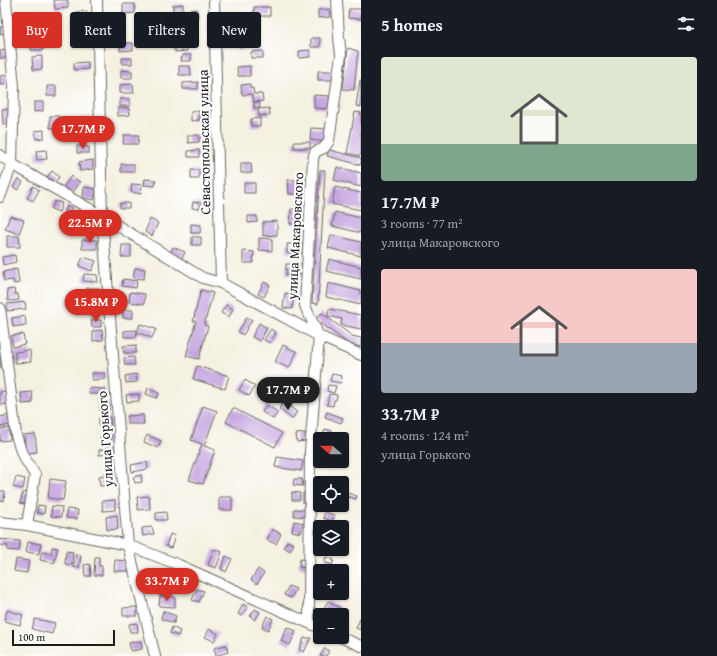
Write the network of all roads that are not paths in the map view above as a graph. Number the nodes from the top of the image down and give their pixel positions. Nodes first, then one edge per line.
1 (6, 0) edge
2 (98, 0) edge
3 (214, 0) edge
4 (337, 0) edge
5 (0, 155) edge
6 (12, 164) junction
7 (0, 198) edge
8 (102, 216) junction
9 (221, 283) junction
10 (0, 308) edge
11 (320, 336) junction
12 (361, 355) edge
13 (0, 522) edge
14 (27, 525) junction
15 (128, 545) junction
16 (309, 623) junction
17 (313, 625) edge
18 (349, 641) edge
19 (361, 646) edge
20 (155, 656) edge

1 - 6 street
2 - 8 street, улица Горького
3 - 9 street, Севастопольская улица
4 - 11 street, улица Макаровского
5 - 6 street
6 - 7 street
6 - 8 street
8 - 9 street
8 - 15 street, улица Горького
9 - 11 street
10 - 14 street
11 - 12 street
11 - 16 street, улица Макаровского
13 - 14 street
14 - 15 street
15 - 16 street
15 - 20 street, улица Горького
16 - 17 street
18 - 19 street

